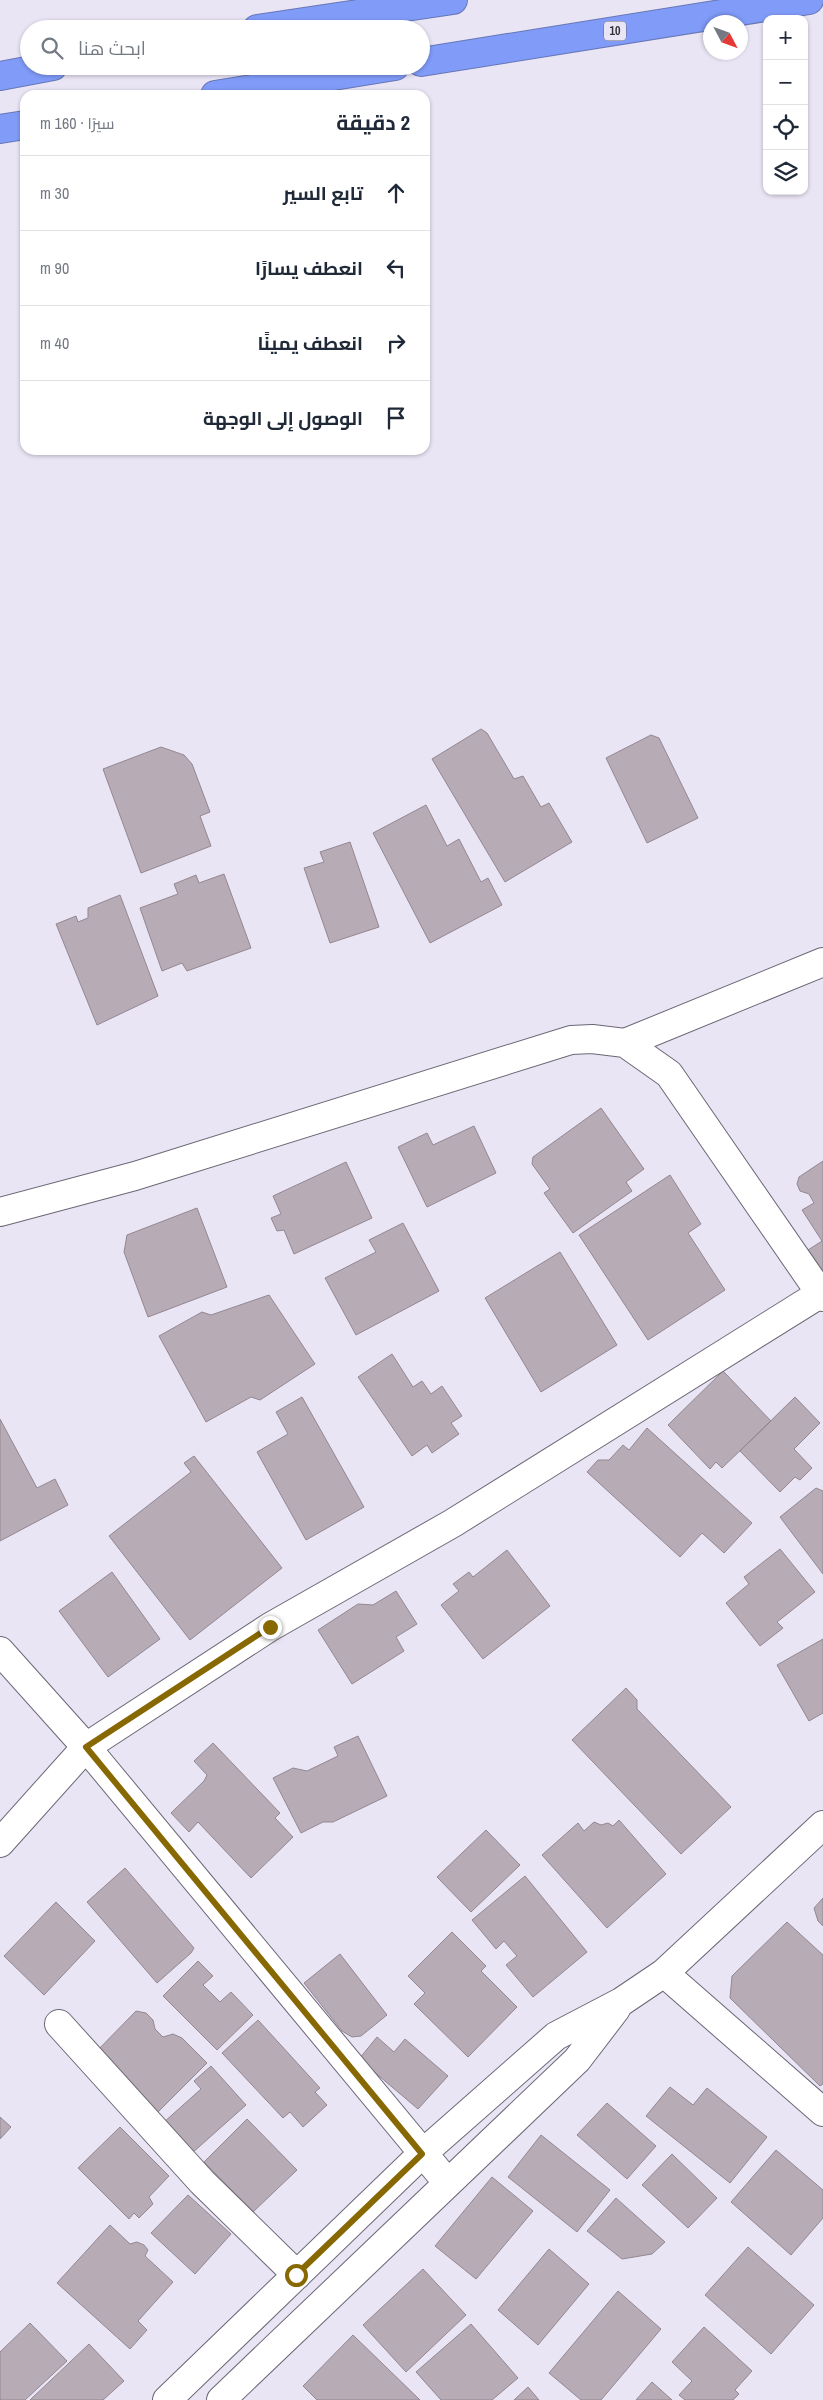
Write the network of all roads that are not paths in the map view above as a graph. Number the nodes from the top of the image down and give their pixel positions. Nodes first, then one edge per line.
1 (453, 0) edge
2 (809, 0) edge
3 (318, 20) edge
4 (430, 61) edge
5 (20, 72) edge
6 (339, 75) edge
7 (0, 76) edge
8 (246, 90) edge
9 (20, 127) edge
10 (0, 130) edge
11 (823, 962) edge
12 (625, 1043) junction
13 (0, 1212) edge
14 (822, 1294) edge
15 (0, 1651) edge
16 (86, 1747) junction
17 (823, 1825) edge
18 (0, 1843) edge
19 (664, 1973) junction
20 (621, 2002) junction
21 (59, 2024) dead end
22 (823, 2112) edge
23 (422, 2154) junction
24 (447, 2182) junction
25 (296, 2275) junction
26 (167, 2400) edge
27 (221, 2400) edge

1 - 3 highway
2 - 4 highway, 10
5 - 7 highway
6 - 8 highway
9 - 10 highway
11 - 12 street
12 - 13 street
12 - 14 street
14 - 16 street
15 - 16 street
16 - 18 street
16 - 23 street
17 - 19 street
19 - 20 street
19 - 22 street
20 - 23 street
20 - 24 street
21 - 25 street
23 - 24 street
23 - 25 street
24 - 27 street
25 - 26 street

